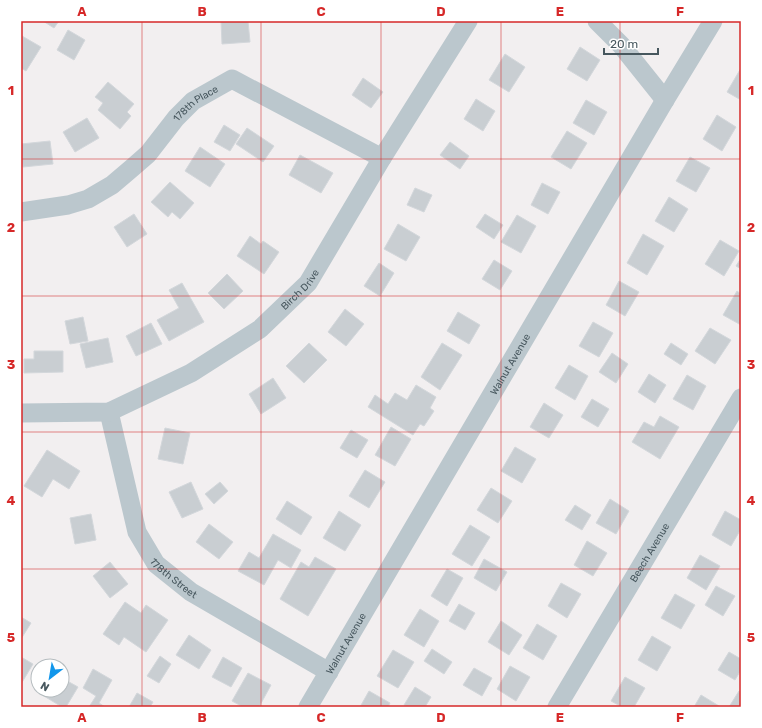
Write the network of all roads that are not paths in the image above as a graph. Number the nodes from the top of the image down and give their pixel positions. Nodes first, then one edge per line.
1 (468, 21) edge
2 (597, 21) edge
3 (713, 21) edge
4 (665, 100) junction
5 (382, 158) junction
6 (21, 212) edge
7 (741, 398) edge
8 (109, 412) junction
9 (21, 413) edge
10 (329, 672) junction
11 (308, 707) edge
12 (557, 707) edge

1 - 5 street, Birch Drive
2 - 4 street
3 - 4 street, Walnut Avenue
4 - 10 street, Walnut Avenue
5 - 6 street, 178th Place
5 - 8 street, Birch Drive
7 - 12 street, Beech Avenue
8 - 9 street, Birch Drive
8 - 10 street, 178th Street
10 - 11 street, Walnut Avenue

